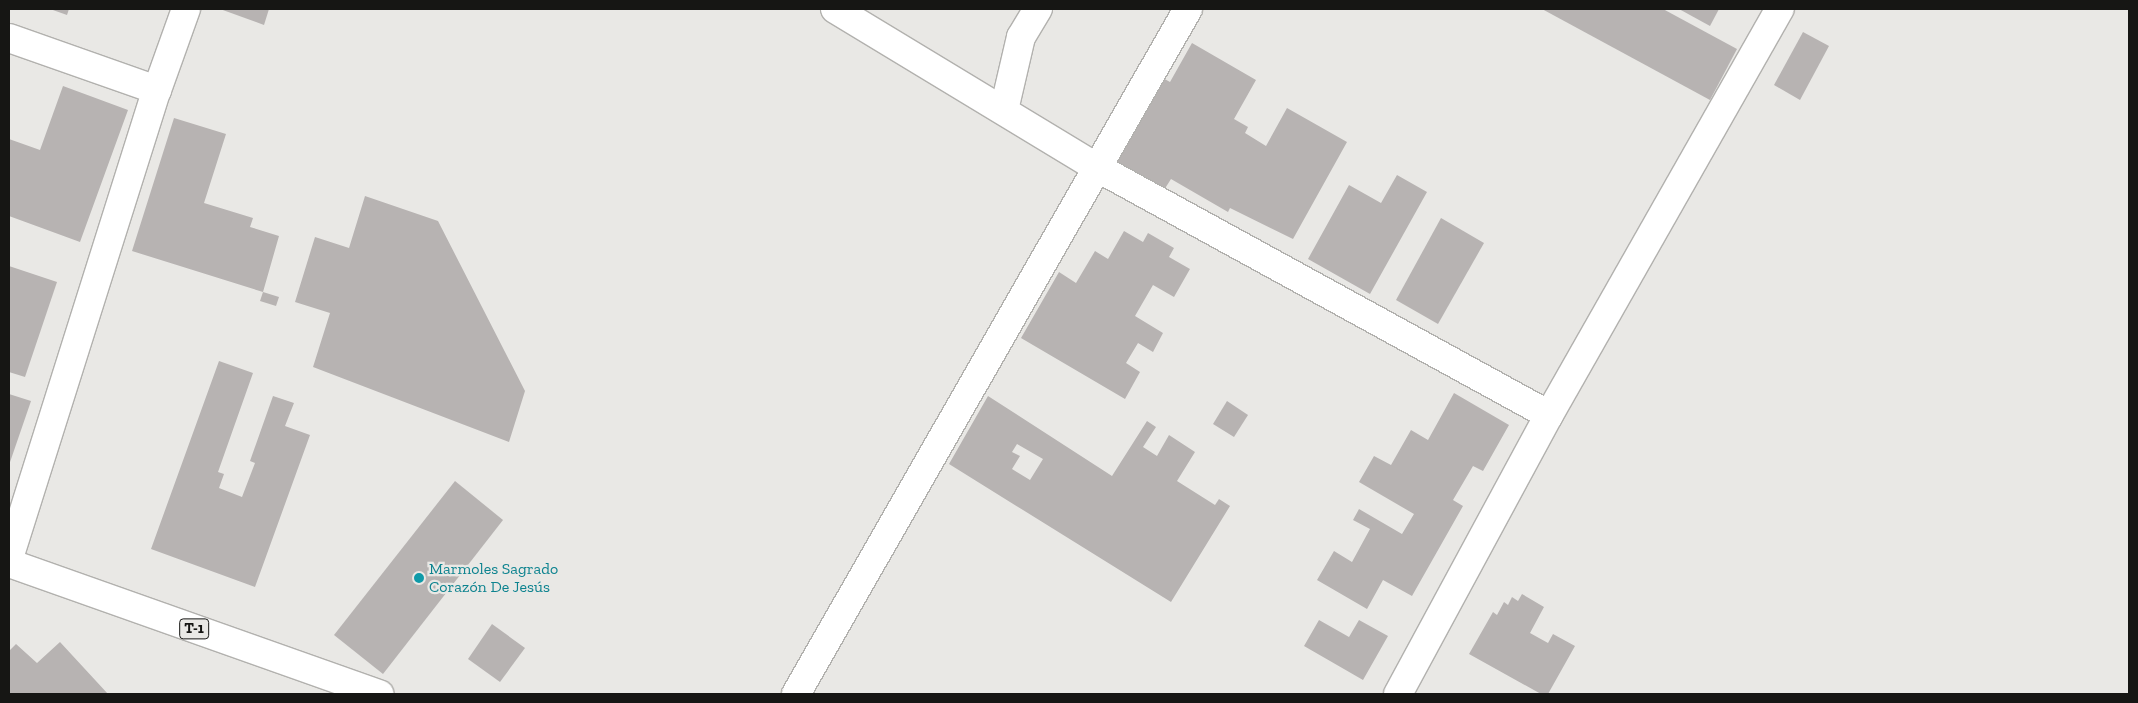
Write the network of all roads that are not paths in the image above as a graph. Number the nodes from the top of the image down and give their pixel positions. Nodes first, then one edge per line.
1 (186, 9) edge
2 (835, 9) edge
3 (1038, 9) edge
4 (1188, 9) edge
5 (1780, 9) edge
6 (9, 38) edge
7 (157, 90) junction
8 (1004, 110) junction
9 (1098, 168) junction
10 (1549, 415) junction
11 (9, 558) edge
12 (9, 563) edge
13 (379, 694) edge
14 (796, 694) edge
15 (1398, 694) edge

1 - 7 main road
2 - 8 main road
3 - 8 main road
4 - 9 main road
5 - 10 main road
6 - 7 main road
7 - 11 main road
8 - 9 main road
9 - 10 main road
9 - 14 main road
10 - 15 main road
12 - 13 main road, T-1

